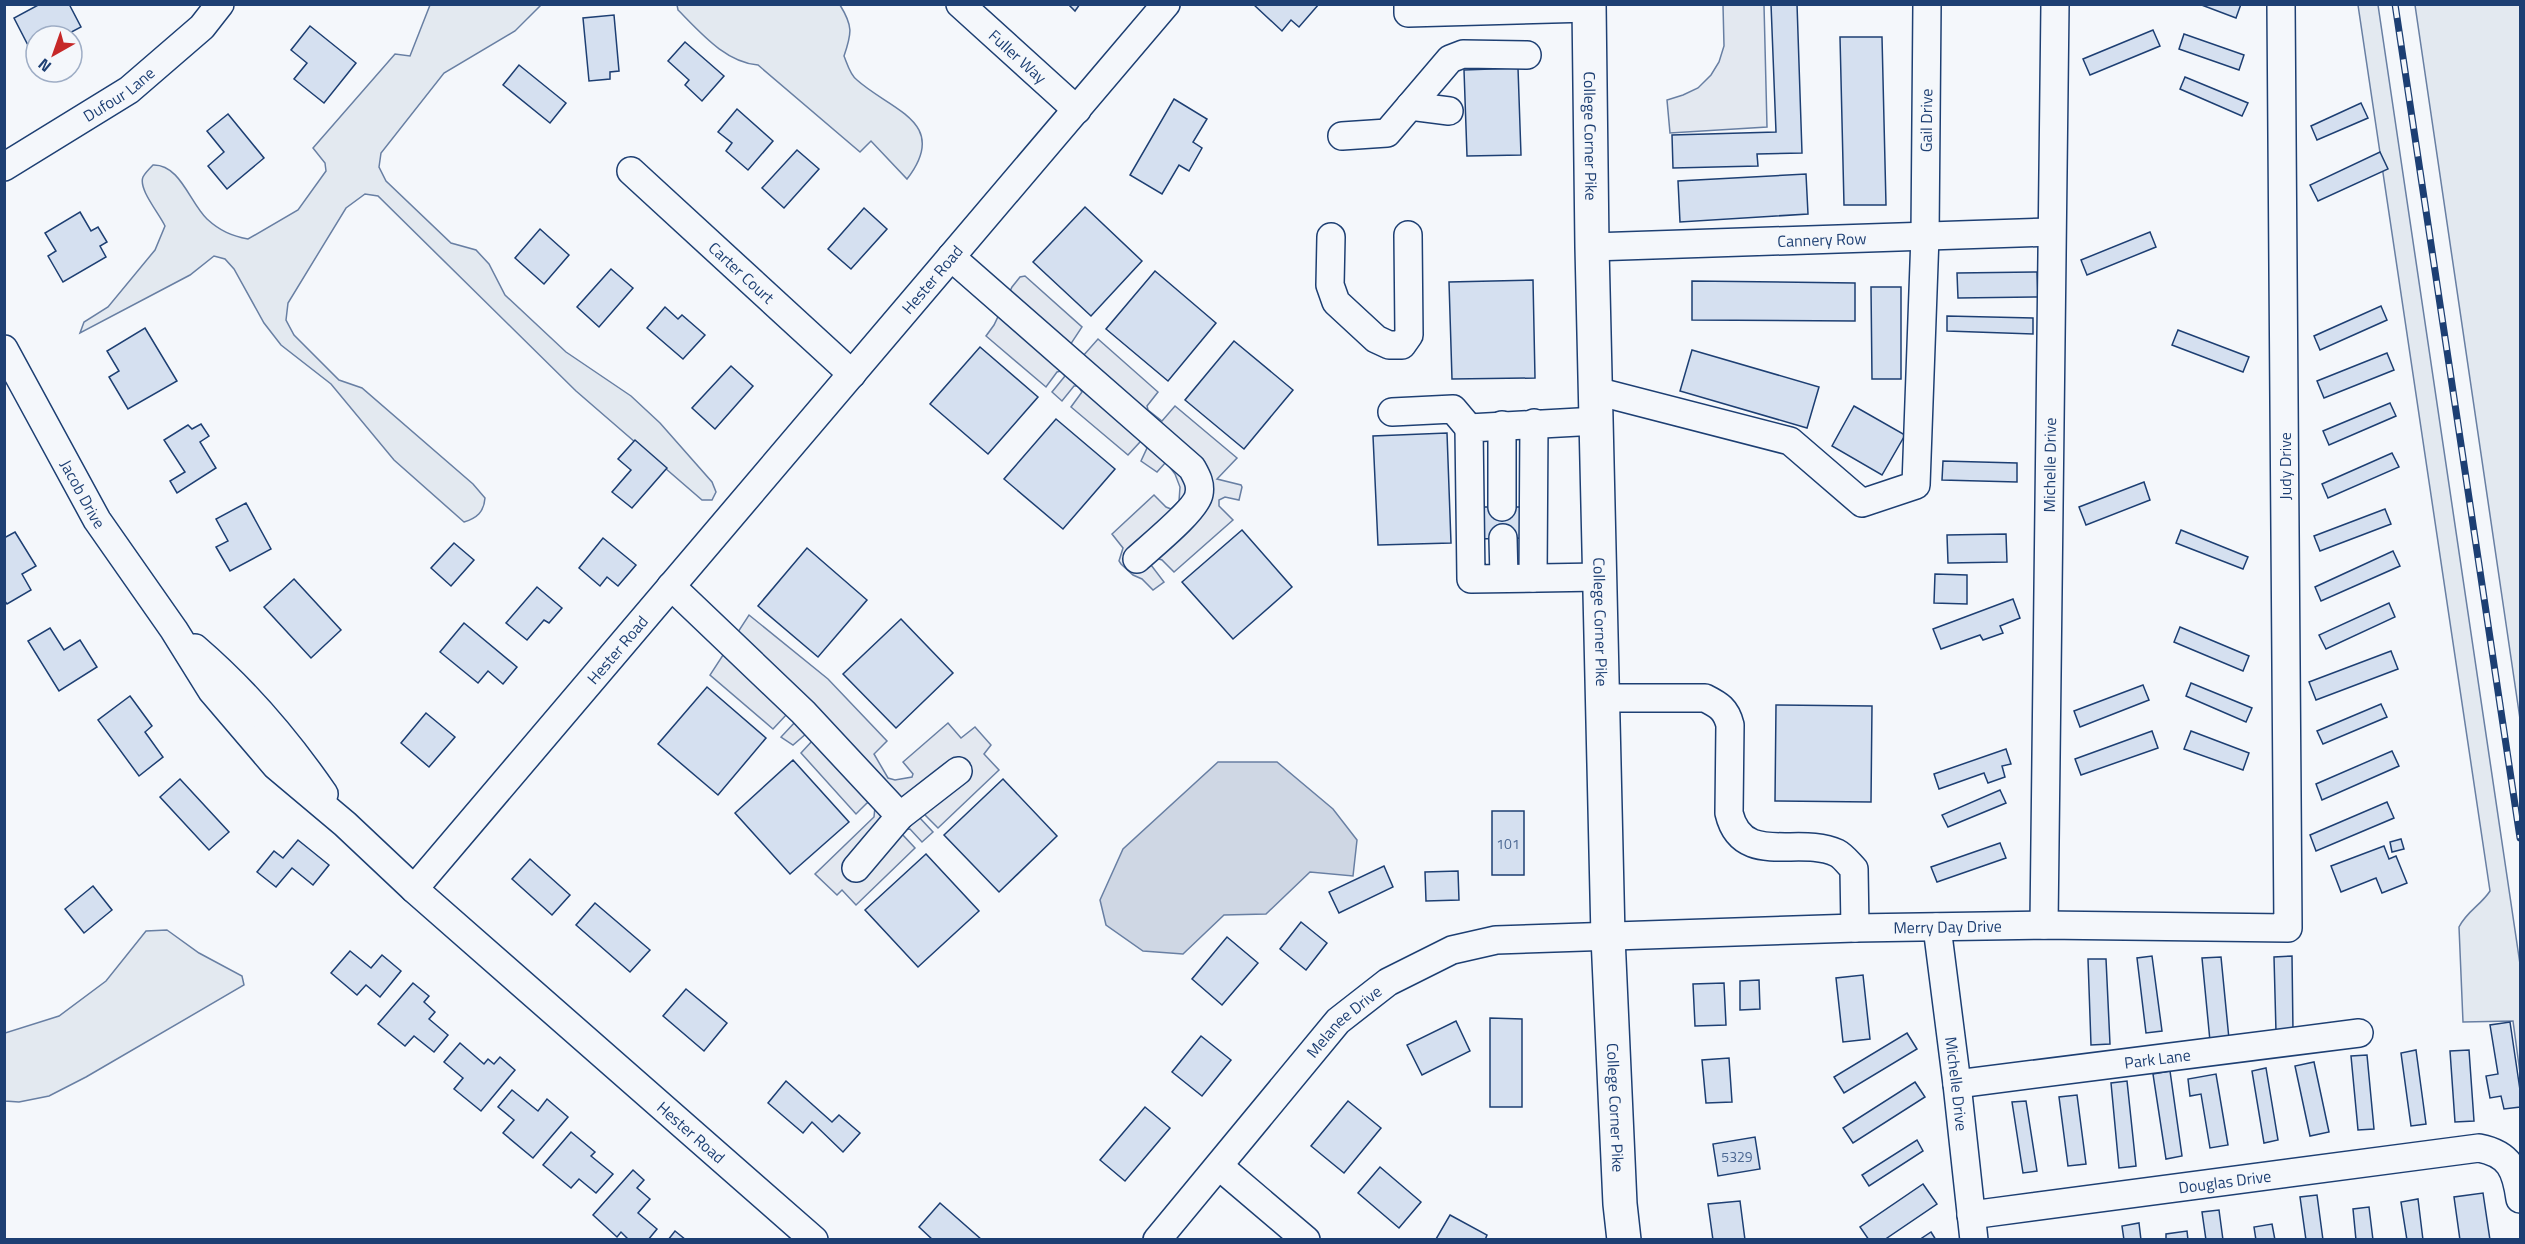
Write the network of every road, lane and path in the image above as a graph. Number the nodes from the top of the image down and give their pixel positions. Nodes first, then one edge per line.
1 (220, 4) edge
2 (960, 4) edge
3 (1166, 4) edge
4 (1408, 4) edge
5 (1927, 4) edge
6 (2055, 4) edge
7 (2281, 4) edge
8 (1589, 6) edge
9 (1527, 55) dead end
10 (1410, 106) junction
11 (1077, 110) junction
12 (1449, 111) dead end
13 (1342, 136) dead end
14 (4, 167) edge
15 (631, 171) dead end
16 (2051, 232) junction
17 (1408, 235) dead end
18 (1925, 236) junction
19 (1331, 237) dead end
20 (1592, 247) junction
21 (951, 257) junction
22 (4, 349) edge
23 (852, 374) junction
24 (1596, 406) junction
25 (1392, 412) dead end
26 (1534, 423) junction
27 (1502, 425) junction
28 (1468, 428) junction
29 (1502, 507) dead end
30 (1503, 538) dead end
31 (1137, 559) dead end
32 (1504, 578) junction
33 (1533, 578) junction
34 (1600, 578) junction
35 (671, 586) junction
36 (1603, 698) junction
37 (958, 771) dead end
38 (900, 816) junction
39 (856, 868) dead end
40 (414, 889) junction
41 (2044, 926) junction
42 (1937, 927) junction
43 (1855, 928) junction
44 (2288, 928) joint
45 (1608, 937) junction
46 (2359, 1033) dead end
47 (1957, 1084) junction
48 (1219, 1166) junction
49 (2520, 1199) edge
50 (1972, 1227) edge
51 (814, 1239) edge
52 (1156, 1239) edge
53 (1306, 1239) edge
54 (1624, 1239) edge

1 - 14 street, Dufour Lane
2 - 11 street, Fuller Way
3 - 11 street, Hester Road
4 - 8 street
5 - 18 street, Gail Drive
6 - 16 street, Michelle Drive
7 - 44 street, Judy Drive
8 - 20 highway, College Corner Pike
9 - 10 street
10 - 12 street
10 - 13 street
11 - 21 street, Hester Road
15 - 23 street, Carter Court
16 - 18 street, Cannery Row
16 - 41 street, Michelle Drive
17 - 19 street
18 - 20 street, Cannery Row
18 - 24 street, Gail Drive
20 - 24 highway, College Corner Pike
21 - 23 street, Hester Road
21 - 31 street
22 - 40 street, Jacob Drive
23 - 35 street, Hester Road
24 - 26 street
24 - 34 highway, College Corner Pike
25 - 28 street
26 - 27 street
26 - 33 street
27 - 28 street
27 - 29 street
28 - 32 street
30 - 32 street
32 - 33 street
33 - 34 street
34 - 36 highway, College Corner Pike
35 - 38 street
35 - 40 street, Hester Road
36 - 43 street
36 - 45 highway, College Corner Pike
37 - 38 street
38 - 39 street
40 - 51 street, Hester Road
41 - 42 street, Merry Day Drive
41 - 44 street, Merry Day Drive
42 - 43 street, Merry Day Drive
42 - 47 street, Michelle Drive
43 - 45 street, Merry Day Drive
45 - 48 street, Melanee Drive
45 - 54 highway, College Corner Pike
46 - 47 street, Park Lane
47 - 50 street, Michelle Drive
48 - 52 street, Melanee Drive
48 - 53 street
49 - 50 street, Douglas Drive

